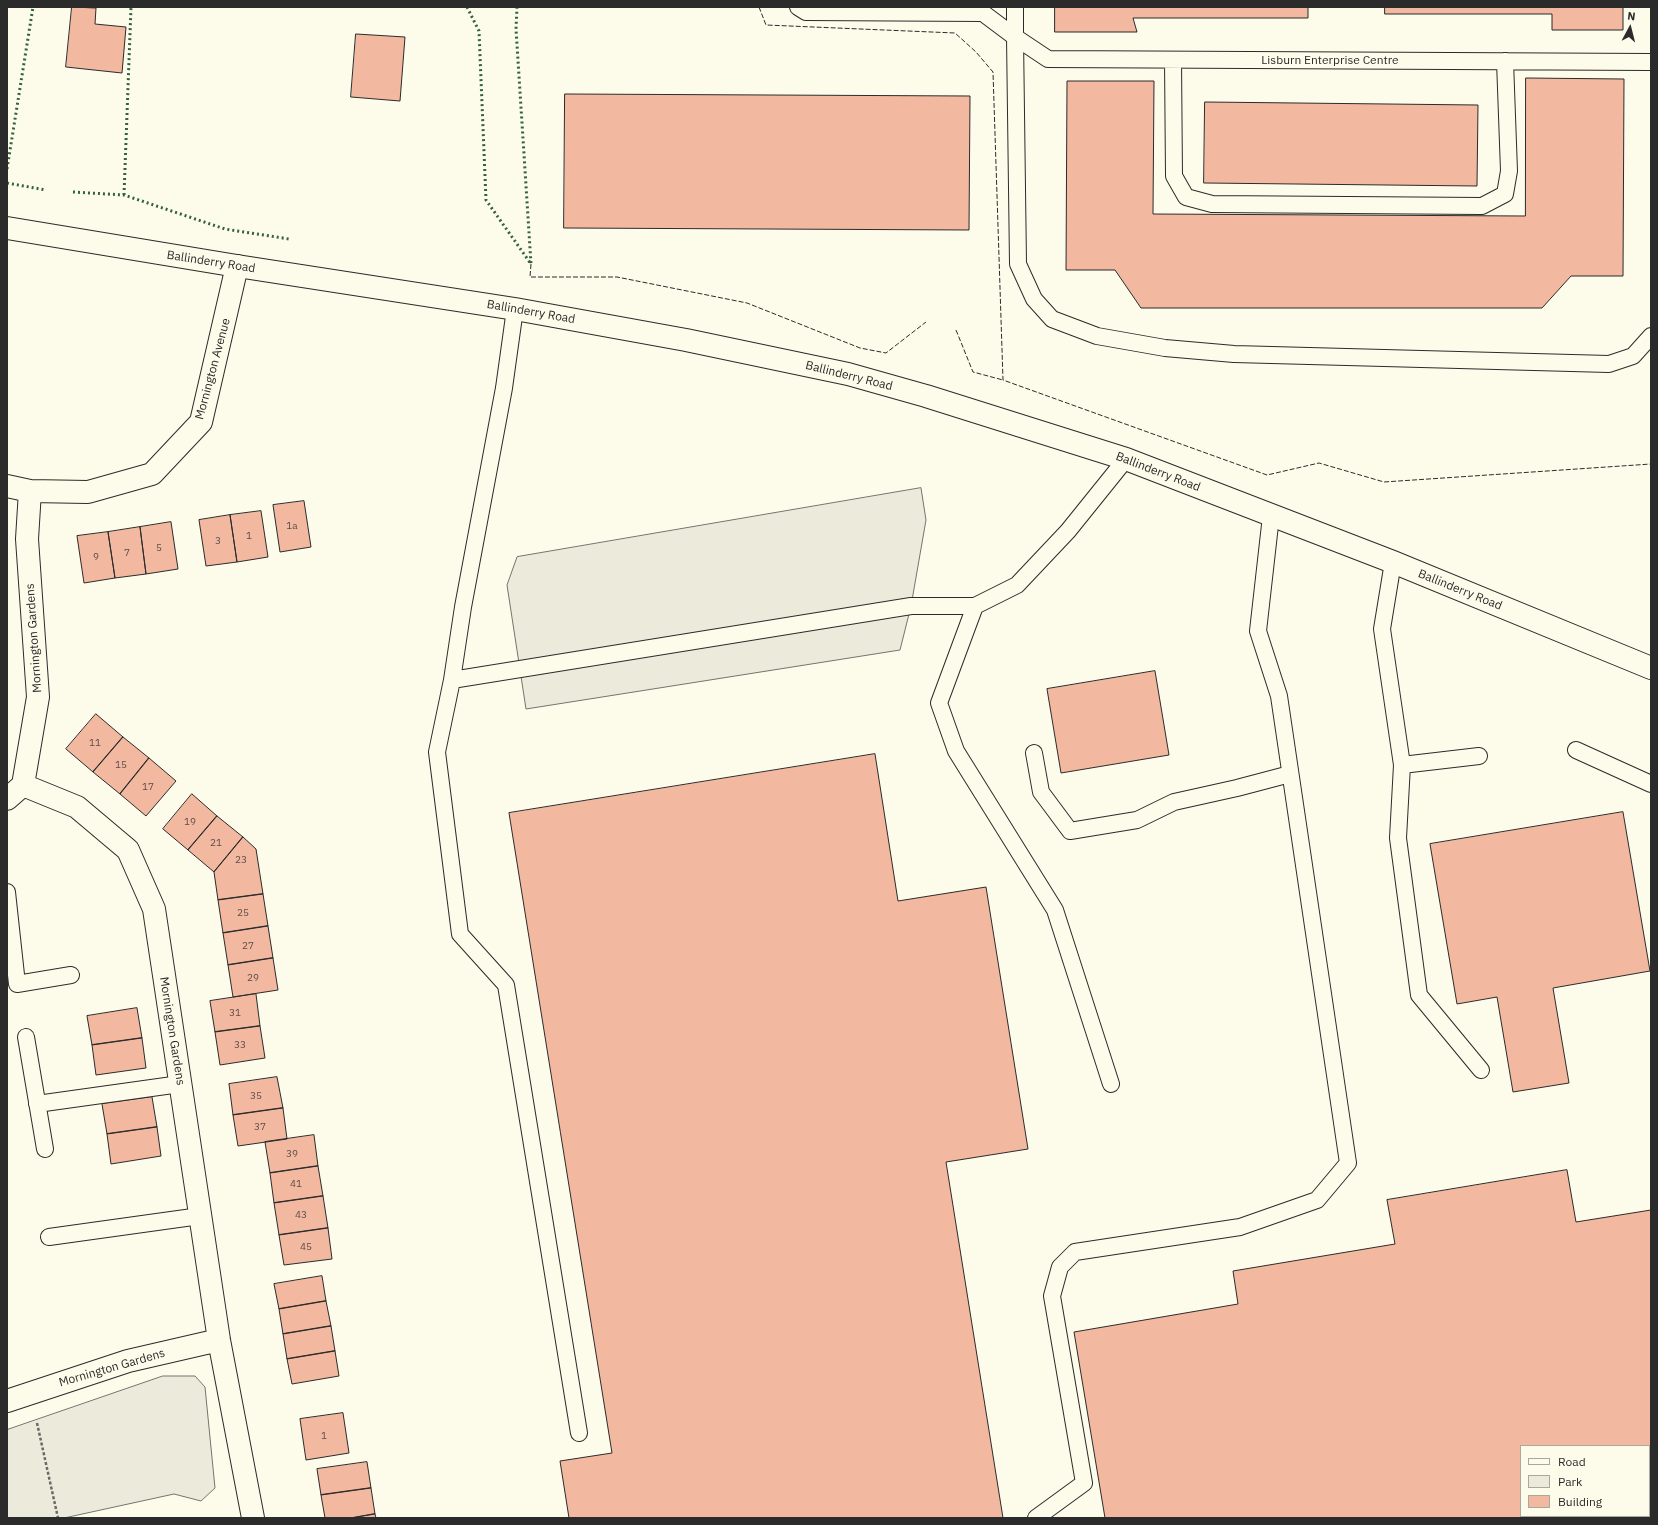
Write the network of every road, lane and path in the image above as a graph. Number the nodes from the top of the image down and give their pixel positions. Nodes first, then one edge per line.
1 (798, 7) edge
2 (1015, 7) edge
3 (1015, 37) junction
4 (1173, 60) junction
5 (1505, 61) junction
6 (1651, 62) edge
7 (7, 228) edge
8 (237, 266) junction
9 (515, 309) junction
10 (1651, 336) edge
11 (1126, 459) junction
12 (7, 486) edge
13 (30, 491) junction
14 (1271, 516) junction
15 (1394, 562) junction
16 (974, 606) junction
17 (1651, 668) edge
18 (452, 680) junction
19 (1576, 750) dead end
20 (1034, 752) dead end
21 (1479, 756) dead end
22 (1402, 766) junction
23 (1290, 774) junction
24 (1651, 784) edge
25 (15, 792) edge
26 (7, 892) edge
27 (71, 975) dead end
28 (26, 1037) dead end
29 (1481, 1070) dead end
30 (180, 1084) junction
31 (1111, 1084) dead end
32 (37, 1104) junction
33 (45, 1149) dead end
34 (200, 1216) junction
35 (49, 1237) dead end
36 (219, 1340) junction
37 (31, 1393) junction
38 (7, 1401) edge
39 (579, 1433) dead end
40 (58, 1518) edge
41 (253, 1518) edge
42 (1036, 1518) edge

1 - 3 lane, Lisburn Enterprise Centre
2 - 3 lane
3 - 4 lane, Lisburn Enterprise Centre
3 - 10 lane
4 - 5 lane, Lisburn Enterprise Centre
4 - 5 lane
5 - 6 lane, Lisburn Enterprise Centre
7 - 8 street, Ballinderry Road
8 - 9 street, Ballinderry Road
8 - 13 street, Mornington Avenue
9 - 11 street, Ballinderry Road
9 - 18 lane
11 - 14 street, Ballinderry Road
11 - 16 lane
12 - 13 street, Mornington Avenue
13 - 25 street, Mornington Gardens
14 - 15 street, Ballinderry Road
14 - 23 lane
15 - 17 street, Ballinderry Road
15 - 22 lane
16 - 18 lane
16 - 31 lane
18 - 39 lane
19 - 24 lane
20 - 23 lane
21 - 22 lane
22 - 29 lane
23 - 42 lane
25 - 30 street, Mornington Gardens
26 - 27 lane
28 - 32 lane
30 - 32 lane
30 - 34 street, Mornington Gardens
32 - 33 lane
34 - 35 lane
34 - 36 street, Mornington Gardens
36 - 37 street, Mornington Gardens
36 - 41 street, Mornington Gardens
37 - 38 street, Mornington Gardens
37 - 40 path

